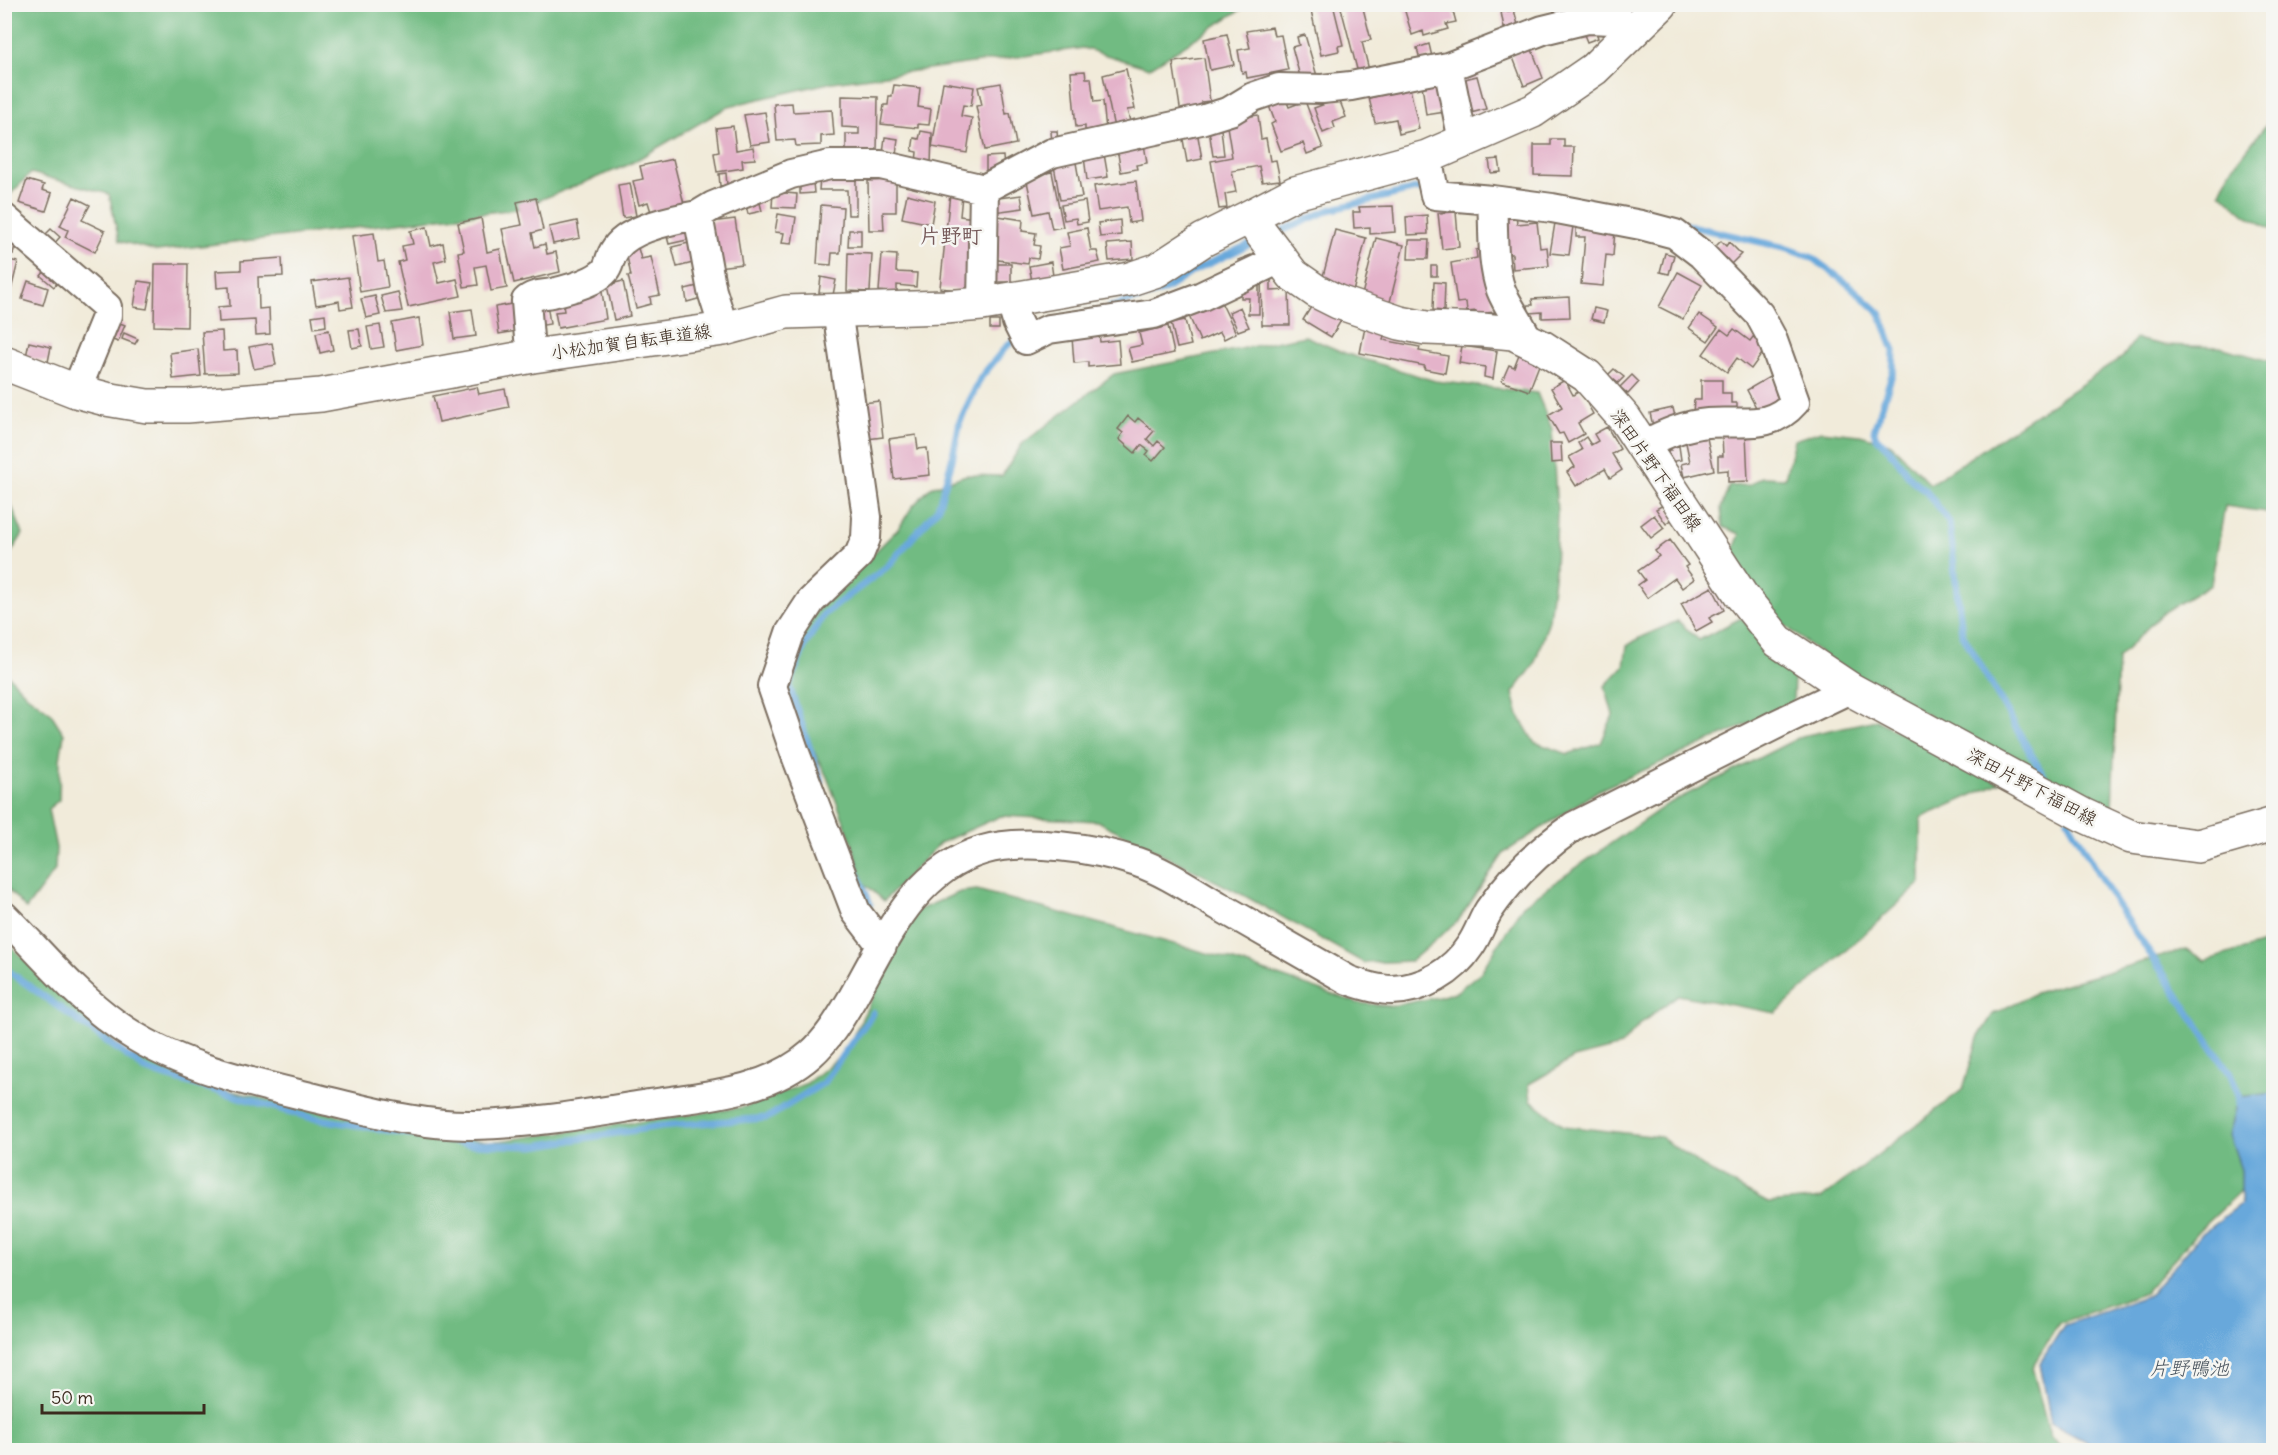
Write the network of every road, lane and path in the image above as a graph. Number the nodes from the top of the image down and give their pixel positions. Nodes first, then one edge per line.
1 (1661, 4) edge
2 (1637, 27) junction
3 (1448, 67) junction
4 (1463, 141) junction
5 (1427, 157) junction
6 (984, 189) junction
7 (1492, 200) junction
8 (698, 215) junction
9 (1250, 217) junction
10 (4, 218) edge
11 (1282, 258) junction
12 (996, 302) junction
13 (837, 310) junction
14 (724, 329) junction
15 (1528, 340) junction
16 (533, 356) junction
17 (4, 363) edge
18 (76, 391) junction
19 (1642, 446) junction
20 (1850, 689) junction
21 (2274, 824) edge
22 (4, 916) edge
23 (882, 945) junction

1 - 2 main road
2 - 3 street
2 - 4 main road
3 - 4 street
3 - 6 street
4 - 5 main road
5 - 7 street
5 - 9 main road
6 - 8 street
6 - 12 street
7 - 15 street
7 - 19 street
8 - 14 street
8 - 16 street
9 - 11 main road, 深田片野下福田線
9 - 12 main road, 小松加賀自転車道線
10 - 18 street
11 - 12 street
11 - 15 main road, 深田片野下福田線
12 - 13 main road, 小松加賀自転車道線
13 - 14 main road, 小松加賀自転車道線
13 - 23 street
14 - 16 main road, 小松加賀自転車道線
15 - 19 main road, 深田片野下福田線
16 - 18 main road, 小松加賀自転車道線
17 - 18 main road, 小松加賀自転車道線
19 - 20 main road, 深田片野下福田線
20 - 21 main road, 深田片野下福田線
20 - 23 street
22 - 23 street

